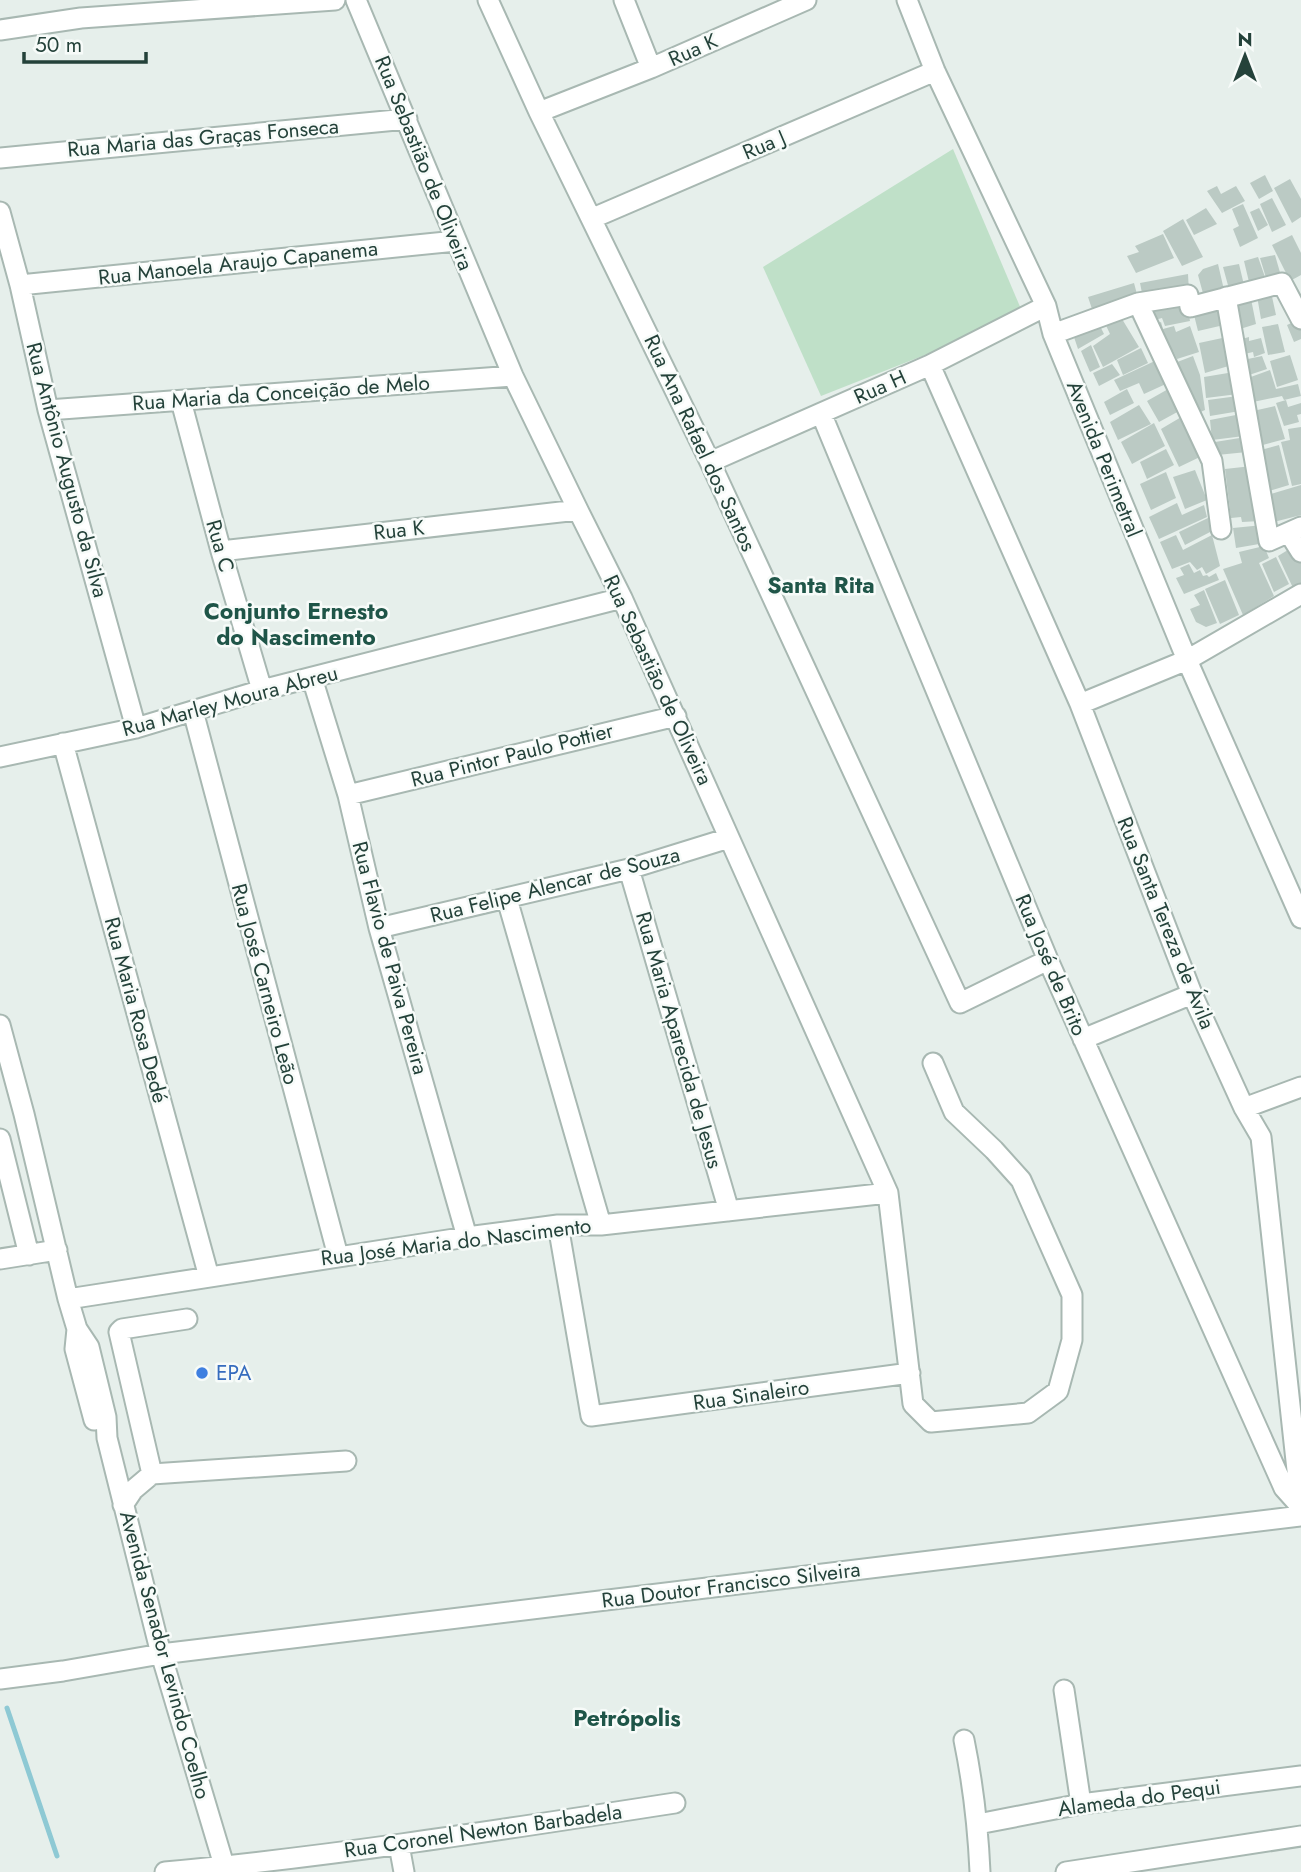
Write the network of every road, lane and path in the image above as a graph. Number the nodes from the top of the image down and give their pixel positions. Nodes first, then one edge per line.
1 (335, 0) edge
2 (356, 0) edge
3 (488, 0) edge
4 (624, 0) edge
5 (806, 0) edge
6 (907, 0) edge
7 (80, 9) edge
8 (0, 30) edge
9 (651, 68) junction
10 (935, 71) junction
11 (539, 112) junction
12 (407, 119) junction
13 (0, 158) edge
14 (0, 212) edge
15 (593, 218) junction
16 (456, 241) junction
17 (20, 285) junction
18 (1226, 297) junction
19 (1138, 303) junction
20 (1046, 306) junction
21 (1301, 319) edge
22 (1053, 334) junction
23 (930, 365) junction
24 (513, 376) junction
25 (181, 401) junction
26 (48, 410) junction
27 (821, 413) junction
28 (710, 462) junction
29 (578, 510) junction
30 (1221, 529) dead end
31 (1295, 530) edge
32 (221, 551) junction
33 (1301, 552) edge
34 (1301, 594) edge
35 (622, 598) junction
36 (1187, 660) junction
37 (312, 678) junction
38 (262, 690) junction
39 (1080, 704) junction
40 (193, 711) junction
41 (676, 716) junction
42 (136, 728) junction
43 (63, 743) junction
44 (0, 757) edge
45 (348, 795) junction
46 (729, 838) junction
47 (629, 869) junction
48 (507, 899) junction
49 (1301, 918) edge
50 (379, 928) junction
51 (1048, 960) junction
52 (1192, 994) junction
53 (0, 1026) edge
54 (1083, 1039) junction
55 (933, 1063) dead end
56 (1301, 1087) edge
57 (1244, 1108) junction
58 (0, 1139) edge
59 (888, 1193) junction
60 (729, 1211) junction
61 (601, 1224) junction
62 (558, 1225) junction
63 (467, 1237) junction
64 (57, 1250) junction
65 (29, 1255) junction
66 (338, 1256) junction
67 (0, 1259) edge
68 (209, 1277) junction
69 (68, 1299) junction
70 (187, 1319) dead end
71 (911, 1373) junction
72 (346, 1461) dead end
73 (152, 1474) junction
74 (123, 1505) junction
75 (1301, 1507) edge
76 (1301, 1516) edge
77 (161, 1654) junction
78 (0, 1679) edge
79 (1064, 1690) dead end
80 (964, 1740) dead end
81 (1301, 1776) edge
82 (675, 1803) dead end
83 (1081, 1804) junction
84 (978, 1824) junction
85 (1301, 1836) edge
86 (399, 1845) junction
87 (225, 1869) edge
88 (165, 1872) edge
89 (404, 1872) edge
90 (980, 1872) edge
91 (1066, 1872) edge

1 - 7 street
2 - 12 street, Rua Sebastião de Oliveira
3 - 11 street, Rua Ana Rafael dos Santos
4 - 9 street
5 - 9 street, Rua K
6 - 10 street, Avenida Perimetral
7 - 8 street
9 - 11 street, Rua K
10 - 15 street, Rua J
10 - 20 street, Avenida Perimetral
11 - 15 street, Rua Ana Rafael dos Santos
12 - 13 street, Rua Maria das Graças Fonseca
12 - 16 street, Rua Sebastião de Oliveira
14 - 17 street, Rua Antônio Augusto da Silva
15 - 28 street, Rua Ana Rafael dos Santos
16 - 17 street, Rua Manoela Araujo Capanema
16 - 24 street, Rua Sebastião de Oliveira
17 - 26 street, Rua Antônio Augusto da Silva
18 - 19 street
18 - 21 street
18 - 31 street
19 - 22 street
19 - 30 street
20 - 22 street, Avenida Perimetral
20 - 23 street, Rua H
22 - 36 street, Avenida Perimetral
23 - 27 street, Rua H
23 - 39 street, Rua Santa Tereza de Ávila
24 - 25 street, Rua Maria da Conceição de Melo
24 - 29 street, Rua Sebastião de Oliveira
25 - 26 street, Rua Maria da Conceição de Melo
25 - 32 street, Rua C
26 - 42 street, Rua Antônio Augusto da Silva
27 - 28 street, Rua H
27 - 51 street, Rua José de Brito
28 - 51 street, Rua Ana Rafael dos Santos
29 - 32 street, Rua K
29 - 35 street, Rua Sebastião de Oliveira
31 - 33 street
32 - 38 street, Rua C
34 - 36 street
35 - 37 street, Rua Marley Moura Abreu
35 - 41 street, Rua Sebastião de Oliveira
36 - 39 street
36 - 49 street, Avenida Perimetral
37 - 38 street, Rua Marley Moura Abreu
37 - 45 street, Rua Flavio de Paiva Pereira
38 - 40 street, Rua Marley Moura Abreu
39 - 52 street, Rua Santa Tereza de Ávila
40 - 42 street, Rua Marley Moura Abreu
40 - 66 street, Rua José Carneiro Leão
41 - 45 street, Rua Pintor Paulo Pottier
41 - 46 street, Rua Sebastião de Oliveira
42 - 43 street, Rua Marley Moura Abreu
43 - 44 street, Rua Marley Moura Abreu
43 - 68 street, Rua Maria Rosa Dedé
45 - 50 street, Rua Flavio de Paiva Pereira
46 - 47 street, Rua Felipe Alencar de Souza
46 - 59 street, Rua Sebastião de Oliveira
47 - 48 street, Rua Felipe Alencar de Souza
47 - 60 street, Rua Maria Aparecida de Jesus
48 - 50 street, Rua Felipe Alencar de Souza
48 - 61 street
50 - 63 street, Rua Flavio de Paiva Pereira
51 - 54 street, Rua José de Brito
52 - 54 street
52 - 57 street, Rua Santa Tereza de Ávila
53 - 64 street, Avenida Senador Levindo Coelho
54 - 75 street, Rua José de Brito
55 - 71 street, Rua Sebastião de Oliveira
56 - 57 street
57 - 75 street, Rua Santa Tereza de Ávila
58 - 65 street
59 - 60 street, Rua José Maria do Nascimento
59 - 71 street, Rua Sebastião de Oliveira
60 - 61 street, Rua José Maria do Nascimento
61 - 62 street, Rua José Maria do Nascimento
62 - 63 street, Rua José Maria do Nascimento
62 - 71 street, Rua Sinaleiro
63 - 66 street, Rua José Maria do Nascimento
64 - 65 street
64 - 69 street, Avenida Senador Levindo Coelho
65 - 67 street
66 - 68 street, Rua José Maria do Nascimento
68 - 69 street, Rua José Maria do Nascimento
69 - 74 street, Avenida Senador Levindo Coelho
70 - 73 street
72 - 73 street
73 - 74 street
74 - 77 street, Avenida Senador Levindo Coelho
76 - 77 street, Rua Doutor Francisco Silveira
77 - 78 street, Rua Doutor Francisco Silveira
77 - 87 street, Avenida Senador Levindo Coelho
79 - 83 street
80 - 84 street
81 - 83 street, Alameda do Pequi
82 - 86 street, Rua Coronel Newton Barbadela
83 - 84 street, Alameda do Pequi
84 - 90 street
85 - 91 street
86 - 87 street, Rua Coronel Newton Barbadela
86 - 89 street
87 - 88 street, Rua Coronel Newton Barbadela

